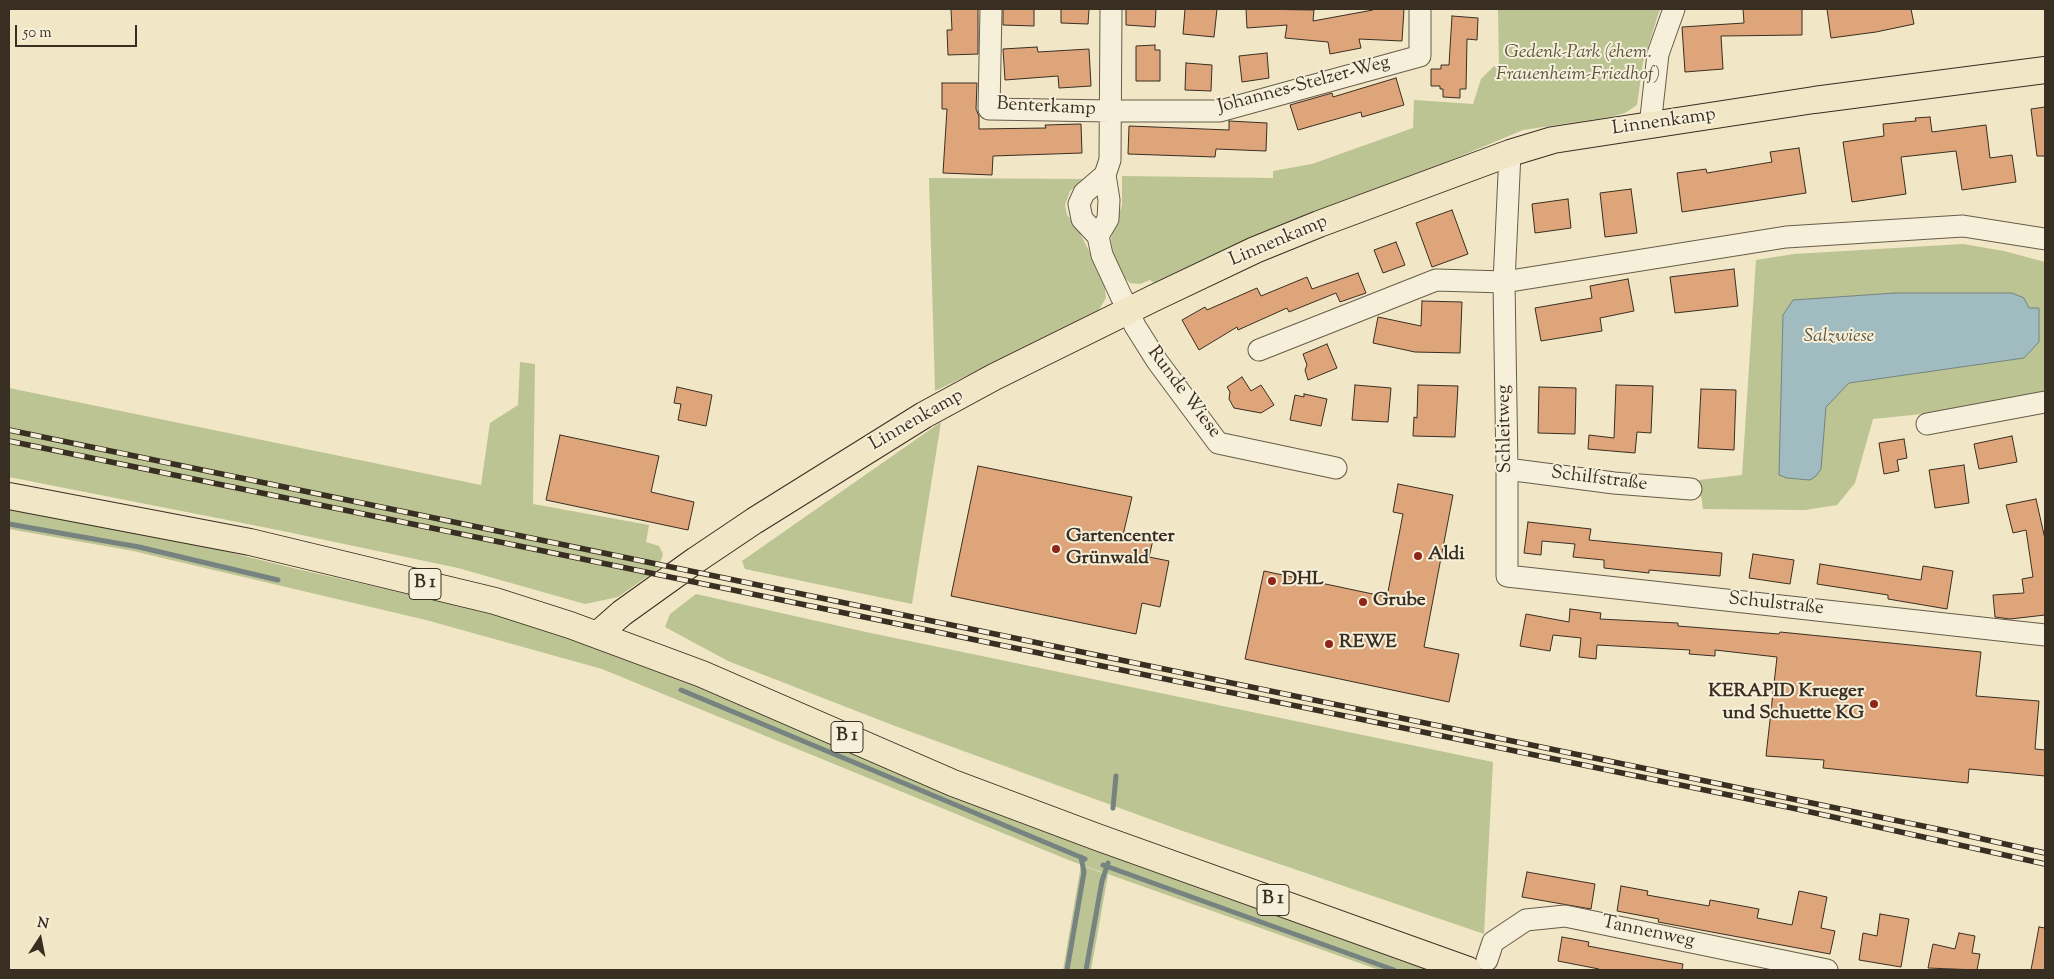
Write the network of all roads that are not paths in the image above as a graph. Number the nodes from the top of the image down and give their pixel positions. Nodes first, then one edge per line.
1 (991, 9) edge
2 (1111, 9) edge
3 (1420, 9) edge
4 (1674, 9) edge
5 (2045, 70) edge
6 (1110, 111) junction
7 (1650, 126) junction
8 (1510, 153) junction
9 (1105, 175) junction
10 (1098, 236) junction
11 (2045, 239) edge
12 (1504, 282) junction
13 (1127, 311) junction
14 (1260, 350) dead end
15 (2045, 402) edge
16 (1927, 424) dead end
17 (1336, 468) dead end
18 (1508, 469) junction
19 (1691, 489) dead end
20 (9, 496) edge
21 (1507, 576) joint
22 (598, 635) junction
23 (2045, 635) edge
24 (1478, 965) edge
25 (1827, 970) edge

1 - 6 street, Benterkamp
2 - 6 street
3 - 6 street, Johannes-Stelzer-Weg
4 - 7 street
5 - 7 main road, Linnenkamp
6 - 9 street
7 - 8 main road, Linnenkamp
8 - 12 street, Schleitweg
8 - 13 main road, Linnenkamp
9 - 10 street
9 - 10 street
10 - 13 street, Runde Wiese
11 - 12 street
12 - 14 street
12 - 18 street, Schleitweg
13 - 17 street, Runde Wiese
13 - 22 main road, Linnenkamp
15 - 16 street
18 - 19 street, Schilfstraße
18 - 21 street, Schleitweg
20 - 22 main road, B 1
21 - 23 street, Schulstraße
22 - 24 main road, B 1
24 - 25 street, Tannenweg

